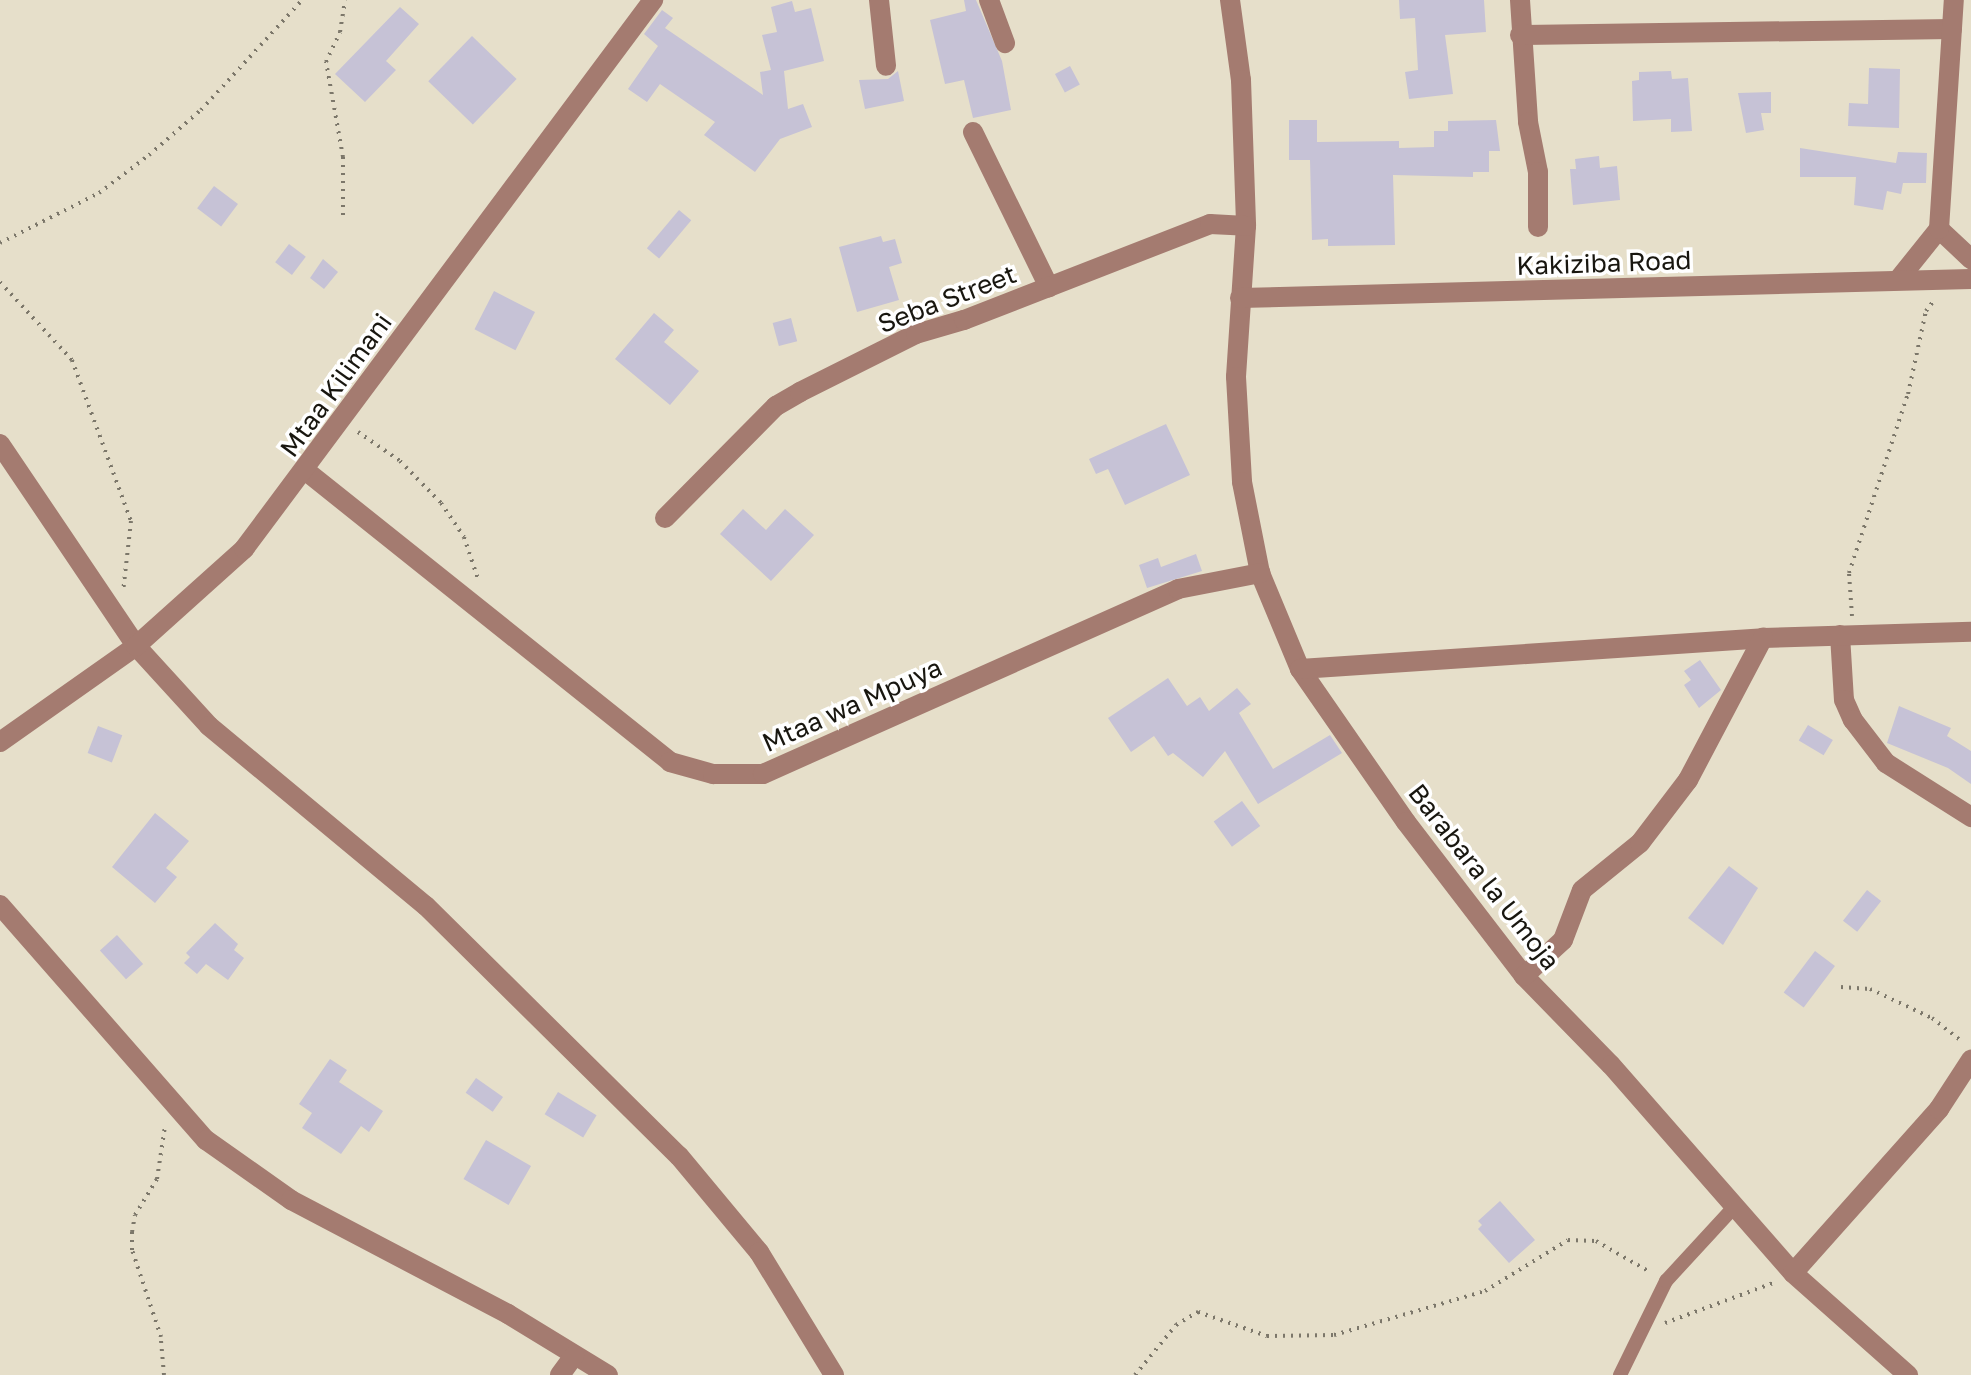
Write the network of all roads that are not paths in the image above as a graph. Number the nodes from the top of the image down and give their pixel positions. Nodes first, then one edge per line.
1 (653, 0) edge
2 (879, 0) edge
3 (989, 0) edge
4 (1230, 0) edge
5 (1520, 0) edge
6 (1954, 0) edge
7 (1952, 29) junction
8 (1520, 35) junction
9 (1005, 43) dead end
10 (886, 66) dead end
11 (973, 132) dead end
12 (1246, 226) junction
13 (1538, 227) dead end
14 (1939, 229) junction
15 (1971, 259) edge
16 (1971, 279) edge
17 (1898, 280) junction
18 (1049, 287) junction
19 (1240, 298) junction
20 (0, 444) edge
21 (306, 471) junction
22 (665, 518) dead end
23 (1260, 573) junction
24 (1971, 632) edge
25 (1847, 634) junction
26 (1763, 638) junction
27 (136, 646) junction
28 (1300, 669) junction
29 (0, 742) edge
30 (1971, 817) edge
31 (0, 905) edge
32 (1524, 976) junction
33 (1971, 1060) edge
34 (1734, 1207) junction
35 (1793, 1273) junction
36 (574, 1356) junction
37 (560, 1375) edge
38 (608, 1375) edge
39 (834, 1375) edge
40 (1620, 1375) edge
41 (1908, 1375) edge

1 - 21 street, Mtaa Kilimani
2 - 10 street
3 - 9 street
4 - 12 street, Barabara la Umoja
5 - 8 street
6 - 7 street
7 - 8 street
7 - 14 street
8 - 13 street
11 - 18 street
12 - 18 street, Seba Street
12 - 19 street, Barabara la Umoja
14 - 15 street
14 - 17 street
16 - 17 street, Kakiziba Road
17 - 19 street, Kakiziba Road
18 - 22 street, Seba Street
19 - 23 street, Barabara la Umoja
20 - 27 street
21 - 23 street, Mtaa wa Mpuya
21 - 27 street, Mtaa Kilimani
23 - 28 street, Barabara la Umoja
24 - 25 street
25 - 26 street
25 - 30 street
26 - 28 street
26 - 32 street
27 - 29 street, Mtaa Kilimani
27 - 39 street
28 - 32 street, Barabara la Umoja
31 - 36 street
32 - 34 street, Barabara la Umoja
33 - 35 street
34 - 35 street, Barabara la Umoja
34 - 40 lane
35 - 41 street, Barabara la Umoja
36 - 37 street
36 - 38 street

